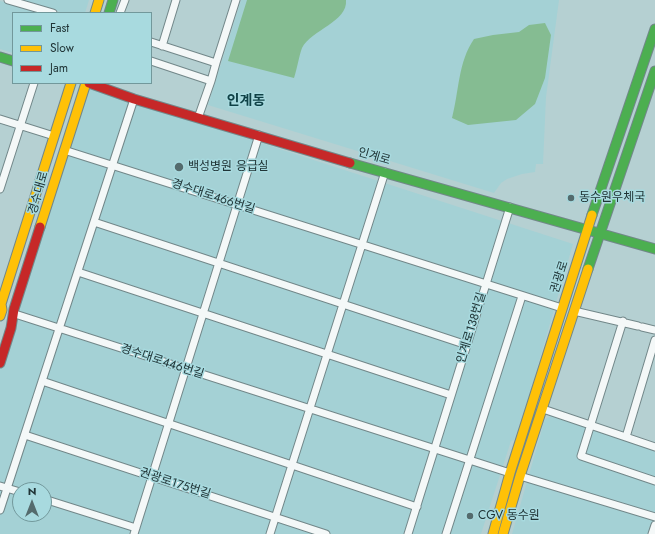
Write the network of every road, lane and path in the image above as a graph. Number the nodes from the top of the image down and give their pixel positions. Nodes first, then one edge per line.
1 (8, 0) edge
2 (98, 0) edge
3 (113, 0) edge
4 (125, 0) edge
5 (176, 0) edge
6 (236, 0) edge
7 (31, 3) edge
8 (51, 12) edge
9 (95, 12) edge
10 (109, 12) edge
11 (120, 12) edge
12 (655, 29) edge
13 (152, 42) edge
14 (162, 46) junction
15 (0, 57) edge
16 (12, 61) edge
17 (152, 61) edge
18 (216, 63) junction
19 (655, 70) edge
20 (211, 81) junction
21 (34, 84) edge
22 (71, 84) edge
23 (88, 84) edge
24 (91, 84) edge
25 (111, 84) edge
26 (115, 92) junction
27 (134, 99) junction
28 (198, 118) junction
29 (0, 119) edge
30 (21, 125) junction
31 (259, 135) junction
32 (54, 136) junction
33 (64, 150) junction
34 (113, 165) junction
35 (385, 172) junction
36 (0, 188) edge
37 (237, 205) junction
38 (510, 207) junction
39 (94, 222) junction
40 (587, 230) junction
41 (599, 233) junction
42 (362, 245) junction
43 (655, 248) edge
44 (219, 263) junction
45 (78, 272) junction
46 (486, 284) junction
47 (522, 296) junction
48 (1, 304) edge
49 (343, 304) junction
50 (562, 308) junction
51 (574, 311) junction
52 (15, 312) junction
53 (203, 314) junction
54 (0, 316) edge
55 (623, 321) junction
56 (59, 329) junction
57 (655, 330) edge
58 (0, 340) edge
59 (655, 340) edge
60 (467, 345) junction
61 (327, 354) junction
62 (0, 363) edge
63 (186, 369) junction
64 (42, 381) junction
65 (451, 395) junction
66 (544, 408) junction
67 (310, 409) junction
68 (168, 424) junction
69 (591, 425) junction
70 (25, 434) junction
71 (626, 437) junction
72 (655, 447) edge
73 (435, 449) junction
74 (469, 460) junction
75 (292, 465) junction
76 (510, 473) junction
77 (152, 476) junction
78 (520, 476) junction
79 (655, 480) edge
80 (4, 487) edge
81 (52, 502) edge
82 (416, 507) junction
83 (0, 510) edge
84 (275, 517) junction
85 (655, 517) edge
86 (655, 525) edge
87 (135, 531) edge
88 (270, 534) edge
89 (326, 534) edge
90 (408, 534) edge
91 (446, 534) edge
92 (493, 534) edge
93 (503, 534) edge
94 (652, 534) edge

1 - 7 street
2 - 9 street
3 - 10 street
4 - 11 street
5 - 14 street
6 - 18 street
7 - 8 street
12 - 40 street, 권광로
13 - 14 street
14 - 18 street
15 - 16 street
17 - 20 street
18 - 20 street
19 - 41 street, 권광로
20 - 28 street
21 - 30 street
22 - 32 street, 경수대로
23 - 33 street, 경수대로
24 - 26 street, 인계로
25 - 26 street
26 - 27 street, 인계로
27 - 28 street, 인계로
27 - 34 street
28 - 31 street, 인계로
29 - 30 street
30 - 32 street
30 - 36 street
31 - 35 street, 인계로
31 - 37 street
32 - 48 street, 경수대로
33 - 34 street, 경수대로466번길
33 - 52 street, 경수대로
34 - 37 street, 경수대로466번길
34 - 39 street
35 - 38 street, 인계로
35 - 42 street
37 - 42 street, 경수대로466번길
37 - 44 street
38 - 40 street, 인계로
38 - 46 street, 인계로138번길
39 - 44 street
39 - 45 street
40 - 41 street, 인계로
40 - 50 street, 권광로
41 - 43 street, 인계로
41 - 51 street, 권광로
42 - 46 street, 경수대로466번길
42 - 49 street
44 - 49 street
44 - 53 street
45 - 53 street
45 - 56 street
46 - 47 street, 경수대로466번길
46 - 60 street, 인계로138번길
47 - 50 street, 경수대로466번길
47 - 74 street
48 - 54 street, 경수대로
49 - 60 street
49 - 61 street
50 - 76 street, 권광로
51 - 55 street
51 - 66 street, 권광로
52 - 56 street, 경수대로446번길
52 - 58 street, 경수대로
52 - 62 street, 경수대로
53 - 61 street
53 - 63 street
55 - 57 street
55 - 69 street
56 - 63 street, 경수대로446번길
56 - 64 street
59 - 71 street
60 - 65 street, 인계로138번길
61 - 65 street
61 - 67 street
63 - 67 street, 경수대로446번길
63 - 68 street
64 - 68 street
64 - 70 street
65 - 73 street, 인계로138번길
66 - 69 street
66 - 78 street, 권광로
67 - 73 street, 경수대로446번길
67 - 75 street
68 - 75 street
68 - 77 street
69 - 71 street
69 - 79 street
70 - 77 street, 권광로175번길
70 - 80 street
71 - 72 street
73 - 74 street, 경수대로446번길
73 - 82 street, 인계로138번길
74 - 76 street, 경수대로446번길
74 - 91 street
75 - 82 street
75 - 84 street
76 - 92 street, 권광로
77 - 84 street, 권광로175번길
77 - 87 street
78 - 85 street
78 - 93 street, 권광로
80 - 83 street
81 - 87 street
82 - 90 street, 인계로138번길
84 - 88 street
84 - 89 street, 권광로175번길
86 - 94 street

